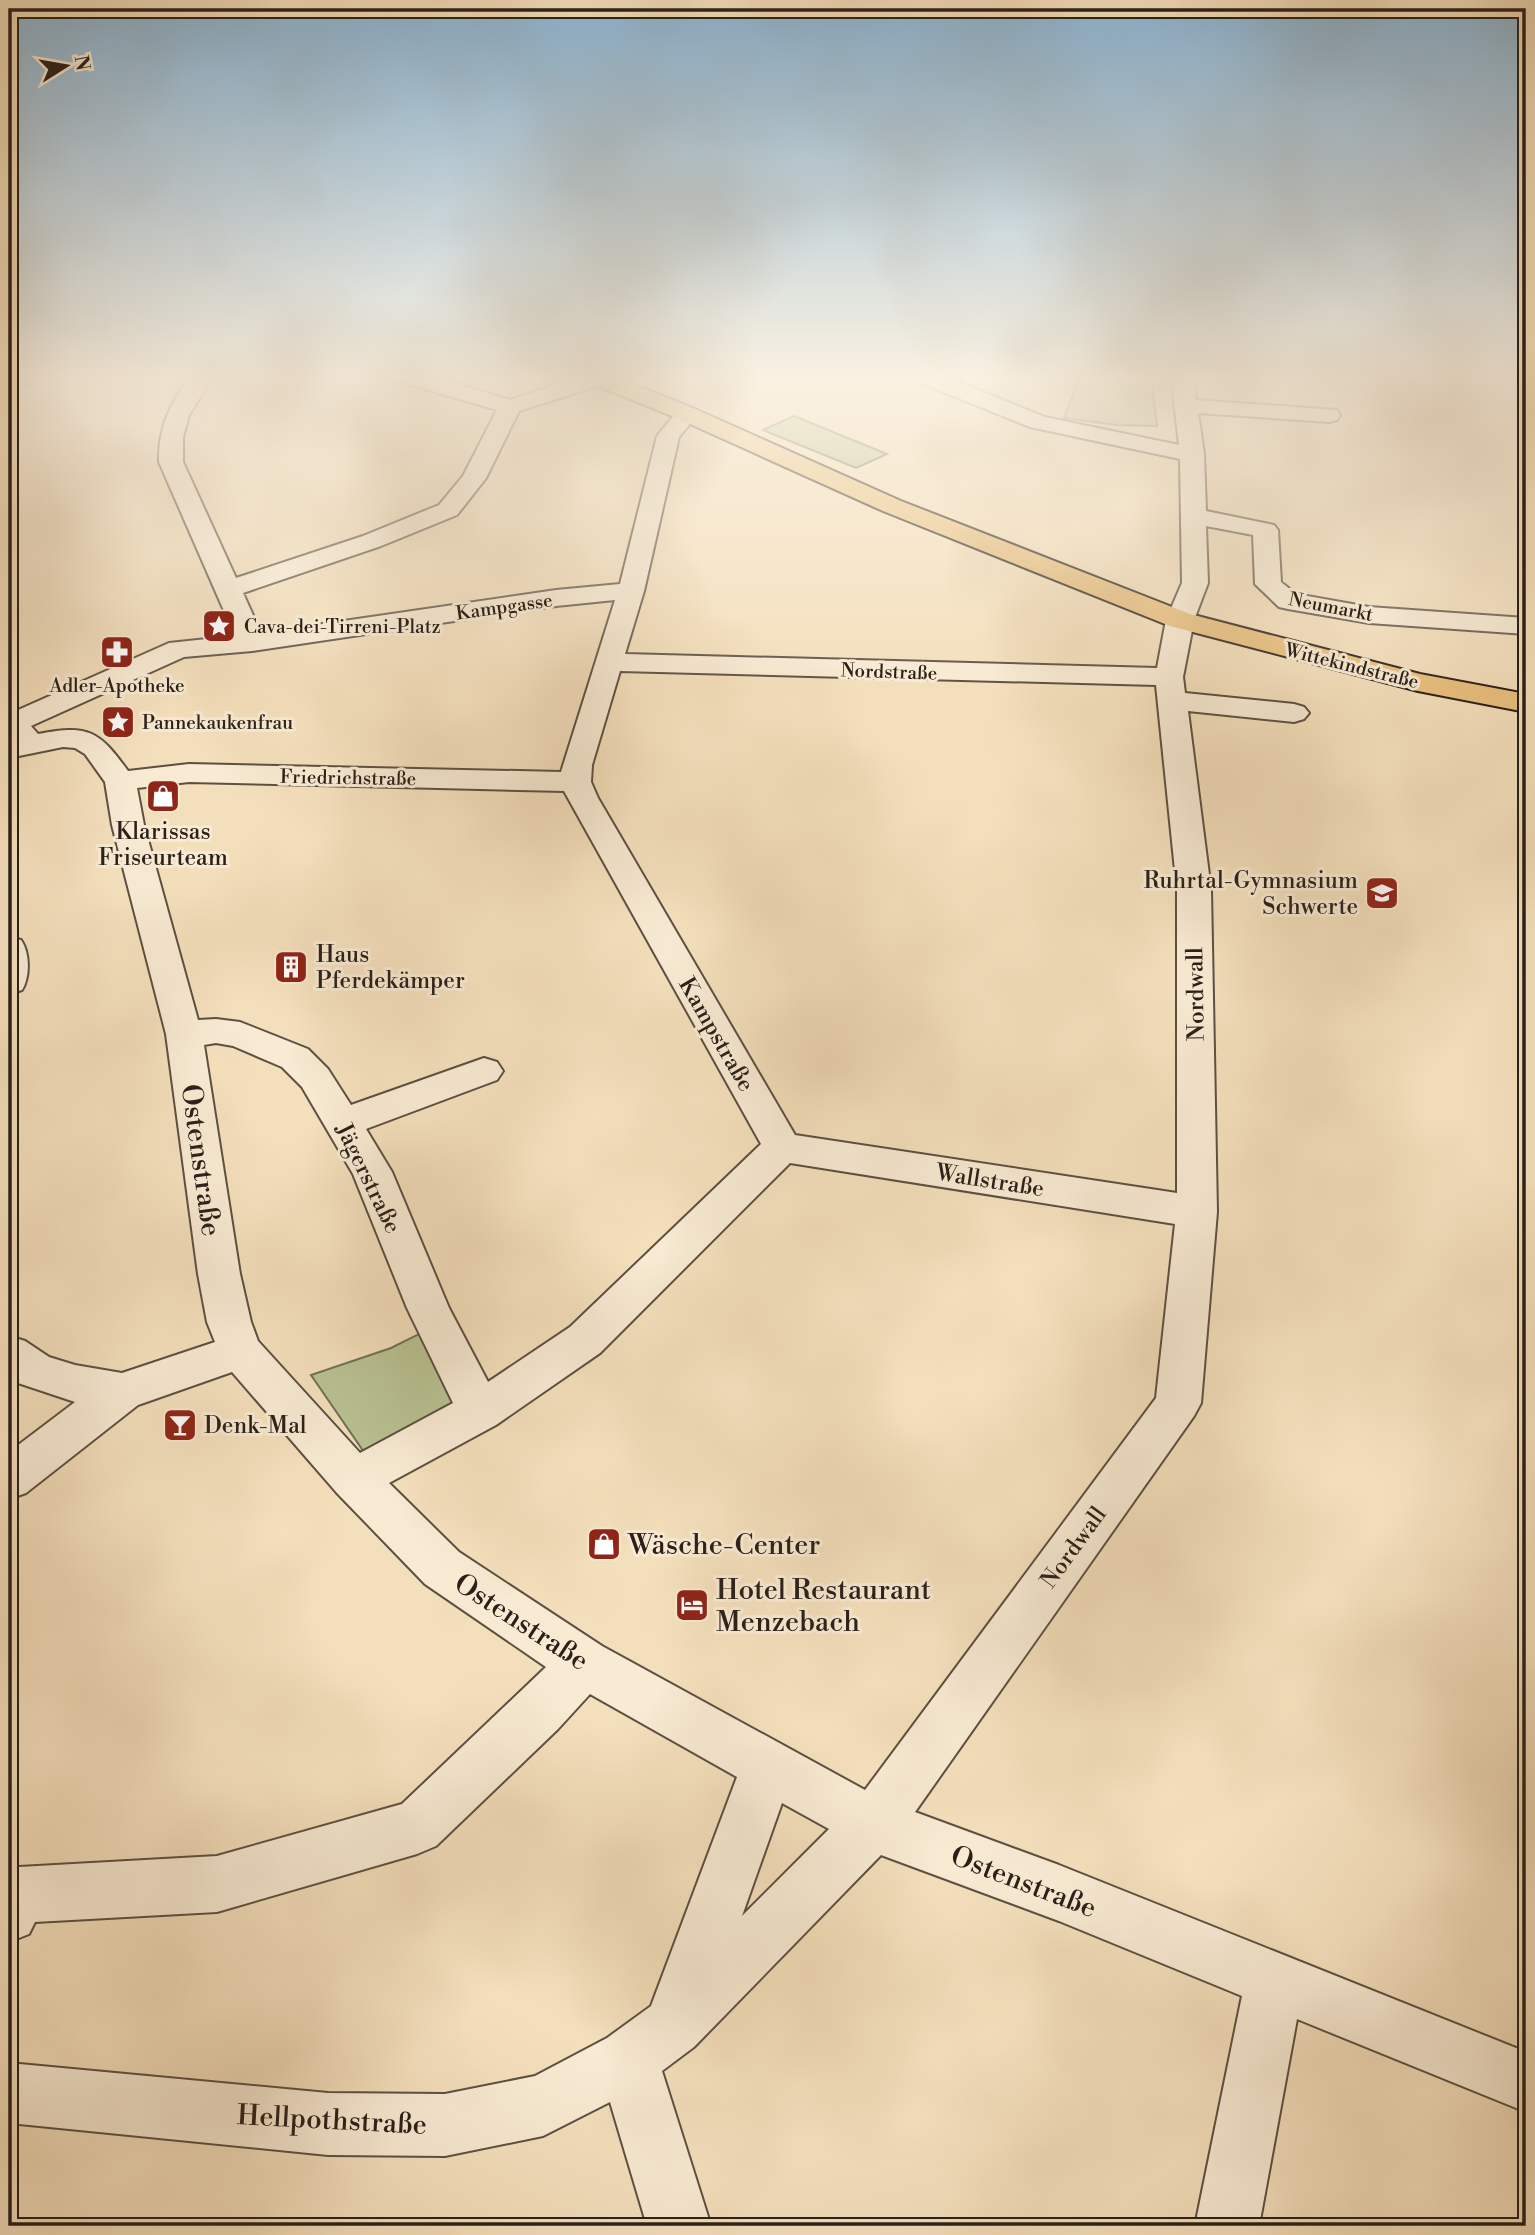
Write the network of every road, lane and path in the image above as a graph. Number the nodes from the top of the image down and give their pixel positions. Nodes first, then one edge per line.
1 (179, 479) edge
2 (473, 479) edge
3 (658, 479) edge
4 (833, 479) edge
5 (1193, 479) edge
6 (1194, 516) junction
7 (227, 590) junction
8 (631, 591) junction
9 (1180, 620) junction
10 (1526, 626) edge
11 (252, 643) junction
12 (609, 662) junction
13 (1172, 689) junction
14 (1526, 703) edge
15 (1294, 713) dead end
16 (19, 746) edge
17 (120, 782) junction
18 (576, 782) junction
19 (9, 948) edge
20 (9, 982) edge
21 (184, 1034) junction
22 (484, 1071) dead end
23 (343, 1123) junction
24 (782, 1147) junction
25 (1197, 1212) junction
26 (240, 1351) junction
27 (9, 1354) edge
28 (122, 1392) junction
29 (480, 1411) junction
30 (9, 1479) edge
31 (354, 1479) junction
32 (584, 1663) junction
33 (769, 1764) junction
34 (873, 1824) junction
35 (9, 1914) edge
36 (1275, 1980) junction
37 (650, 2042) junction
38 (1526, 2082) edge
39 (9, 2093) edge
40 (678, 2226) edge
41 (1227, 2226) edge

1 - 7 street
2 - 7 street
3 - 8 street
4 - 9 main road
5 - 6 street, Nordwall
6 - 9 street, Nordwall
6 - 10 street, Neumarkt
7 - 11 street
8 - 11 street, Kampgasse
8 - 12 street
9 - 13 street, Nordwall
9 - 14 main road, Wittekindstraße
11 - 16 street, Kampgasse
12 - 13 street, Nordstraße
12 - 18 street
13 - 15 street, Nordstraße
13 - 25 street, Nordwall
16 - 17 street, Ostenstraße
17 - 18 street, Friedrichstraße
17 - 21 street, Ostenstraße
18 - 24 street, Kampstraße
19 - 20 street
21 - 23 street, Jägerstraße
21 - 26 street, Ostenstraße
22 - 23 street
23 - 29 street, Jägerstraße
24 - 25 street, Wallstraße
24 - 29 street
25 - 34 street, Nordwall
26 - 28 street
26 - 31 street, Ostenstraße
27 - 28 street
28 - 30 street
29 - 31 street
31 - 32 street, Ostenstraße
32 - 33 street, Ostenstraße
32 - 35 street
33 - 34 street, Ostenstraße
33 - 37 street
34 - 36 street, Ostenstraße
34 - 37 street, Hellpothstraße
36 - 38 street, Ostenstraße
36 - 41 street
37 - 39 street, Hellpothstraße
37 - 40 street

